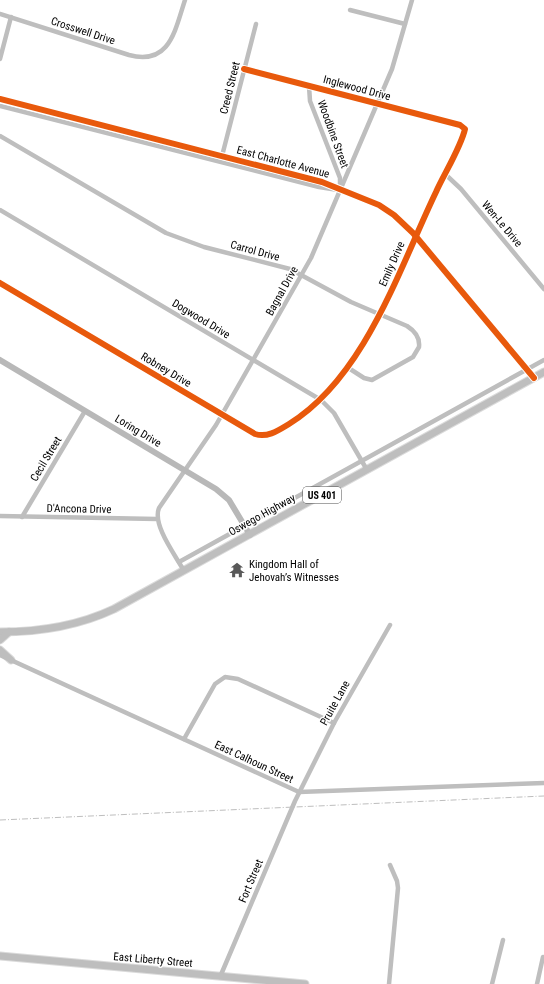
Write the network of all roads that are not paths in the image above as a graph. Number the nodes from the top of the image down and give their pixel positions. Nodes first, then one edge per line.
1 (185, 0) edge
2 (412, 0) edge
3 (350, 10) dead end
4 (0, 14) edge
5 (11, 18) junction
6 (256, 24) dead end
7 (405, 24) junction
8 (0, 59) edge
9 (244, 70) junction
10 (309, 86) junction
11 (0, 99) edge
12 (377, 103) junction
13 (1, 108) edge
14 (464, 127) joint
15 (0, 136) edge
16 (222, 156) junction
17 (444, 173) junction
18 (340, 190) junction
19 (0, 210) edge
20 (416, 236) junction
21 (301, 275) junction
22 (0, 283) edge
23 (544, 288) edge
24 (379, 314) junction
25 (0, 360) edge
26 (254, 360) junction
27 (544, 360) edge
28 (347, 367) junction
29 (527, 370) junction
30 (544, 372) edge
31 (534, 378) junction
32 (321, 400) junction
33 (85, 411) junction
34 (222, 414) junction
35 (362, 462) junction
36 (185, 470) junction
37 (367, 470) junction
38 (0, 516) edge
39 (22, 517) junction
40 (157, 519) junction
41 (245, 525) junction
42 (250, 535) junction
43 (179, 562) junction
44 (184, 571) junction
45 (390, 625) dead end
46 (0, 632) edge
47 (9, 632) junction
48 (0, 640) edge
49 (0, 650) edge
50 (0, 655) edge
51 (10, 660) junction
52 (334, 723) junction
53 (184, 739) junction
54 (544, 782) edge
55 (299, 792) junction
56 (390, 865) dead end
57 (503, 940) dead end
58 (0, 956) edge
59 (543, 957) dead end
60 (220, 977) junction
61 (305, 984) edge
62 (389, 984) edge
63 (492, 984) edge
64 (537, 984) edge

1 - 5 street, Crosswell Drive
2 - 7 street, Bagnal Drive
3 - 7 street
4 - 5 street, Crosswell Drive
5 - 8 street
6 - 9 street, Creed Street
7 - 12 street, Bagnal Drive
9 - 10 street, Inglewood Drive
9 - 16 street, Creed Street
10 - 12 street, Inglewood Drive
10 - 18 street, Woodbine Street
11 - 16 street, East Charlotte Avenue
12 - 14 street, Inglewood Drive
12 - 18 street, Bagnal Drive
13 - 18 street, East Charlotte Avenue
14 - 17 street, Emily Drive
15 - 21 street, Carrol Drive
16 - 18 street, East Charlotte Avenue
17 - 20 street, Emily Drive
17 - 23 street, Wen-Le Drive
18 - 20 street, East Charlotte Avenue
18 - 21 street, Bagnal Drive
19 - 26 street, Dogwood Drive
20 - 24 street, Emily Drive
20 - 29 street, East Charlotte Avenue
21 - 24 street, Carrol Drive
21 - 26 street, Bagnal Drive
22 - 34 street, Robney Drive
24 - 28 street, Emily Drive
24 - 28 street, Carrol Drive
25 - 33 street, Loring Drive
26 - 32 street, Dogwood Drive
26 - 34 street, Bagnal Drive
27 - 29 street, Oswego Highway
28 - 32 street, Emily Drive
29 - 31 street, East Charlotte Avenue
29 - 35 street, Oswego Highway
30 - 31 main road, Oswego Highway / US 401
31 - 37 main road, Oswego Highway / US 401
32 - 34 street, Robney Drive
32 - 35 street, Dogwood Drive
33 - 36 street, Loring Drive
33 - 39 street, Cecil Street
34 - 36 street, Bagnal Drive
35 - 37 street, Dogwood Drive
35 - 41 street, Oswego Highway
36 - 40 street, Bagnal Drive
36 - 41 street, Loring Drive
37 - 42 main road, Oswego Highway / US 401
38 - 39 street, D'Ancona Drive
39 - 40 street, D'Ancona Drive
40 - 43 street
41 - 42 street, Loring Drive
41 - 43 street, Oswego Highway
42 - 44 main road, Oswego Highway / US 401
43 - 44 street
44 - 47 main road, Oswego Highway / US 401
45 - 52 street, Pruite Lane
46 - 47 main road, Oswego Highway / US 401
47 - 48 main road
49 - 51 main road
50 - 51 street, East Calhoun Street
51 - 53 street, East Calhoun Street
52 - 53 street
52 - 55 street, Pruite Lane
53 - 55 street, East Calhoun Street
54 - 55 street, East Calhoun Street
55 - 60 street, Fort Street
56 - 62 street
57 - 63 street
58 - 60 main road, East Liberty Street
59 - 64 street
60 - 61 main road, East Liberty Street

